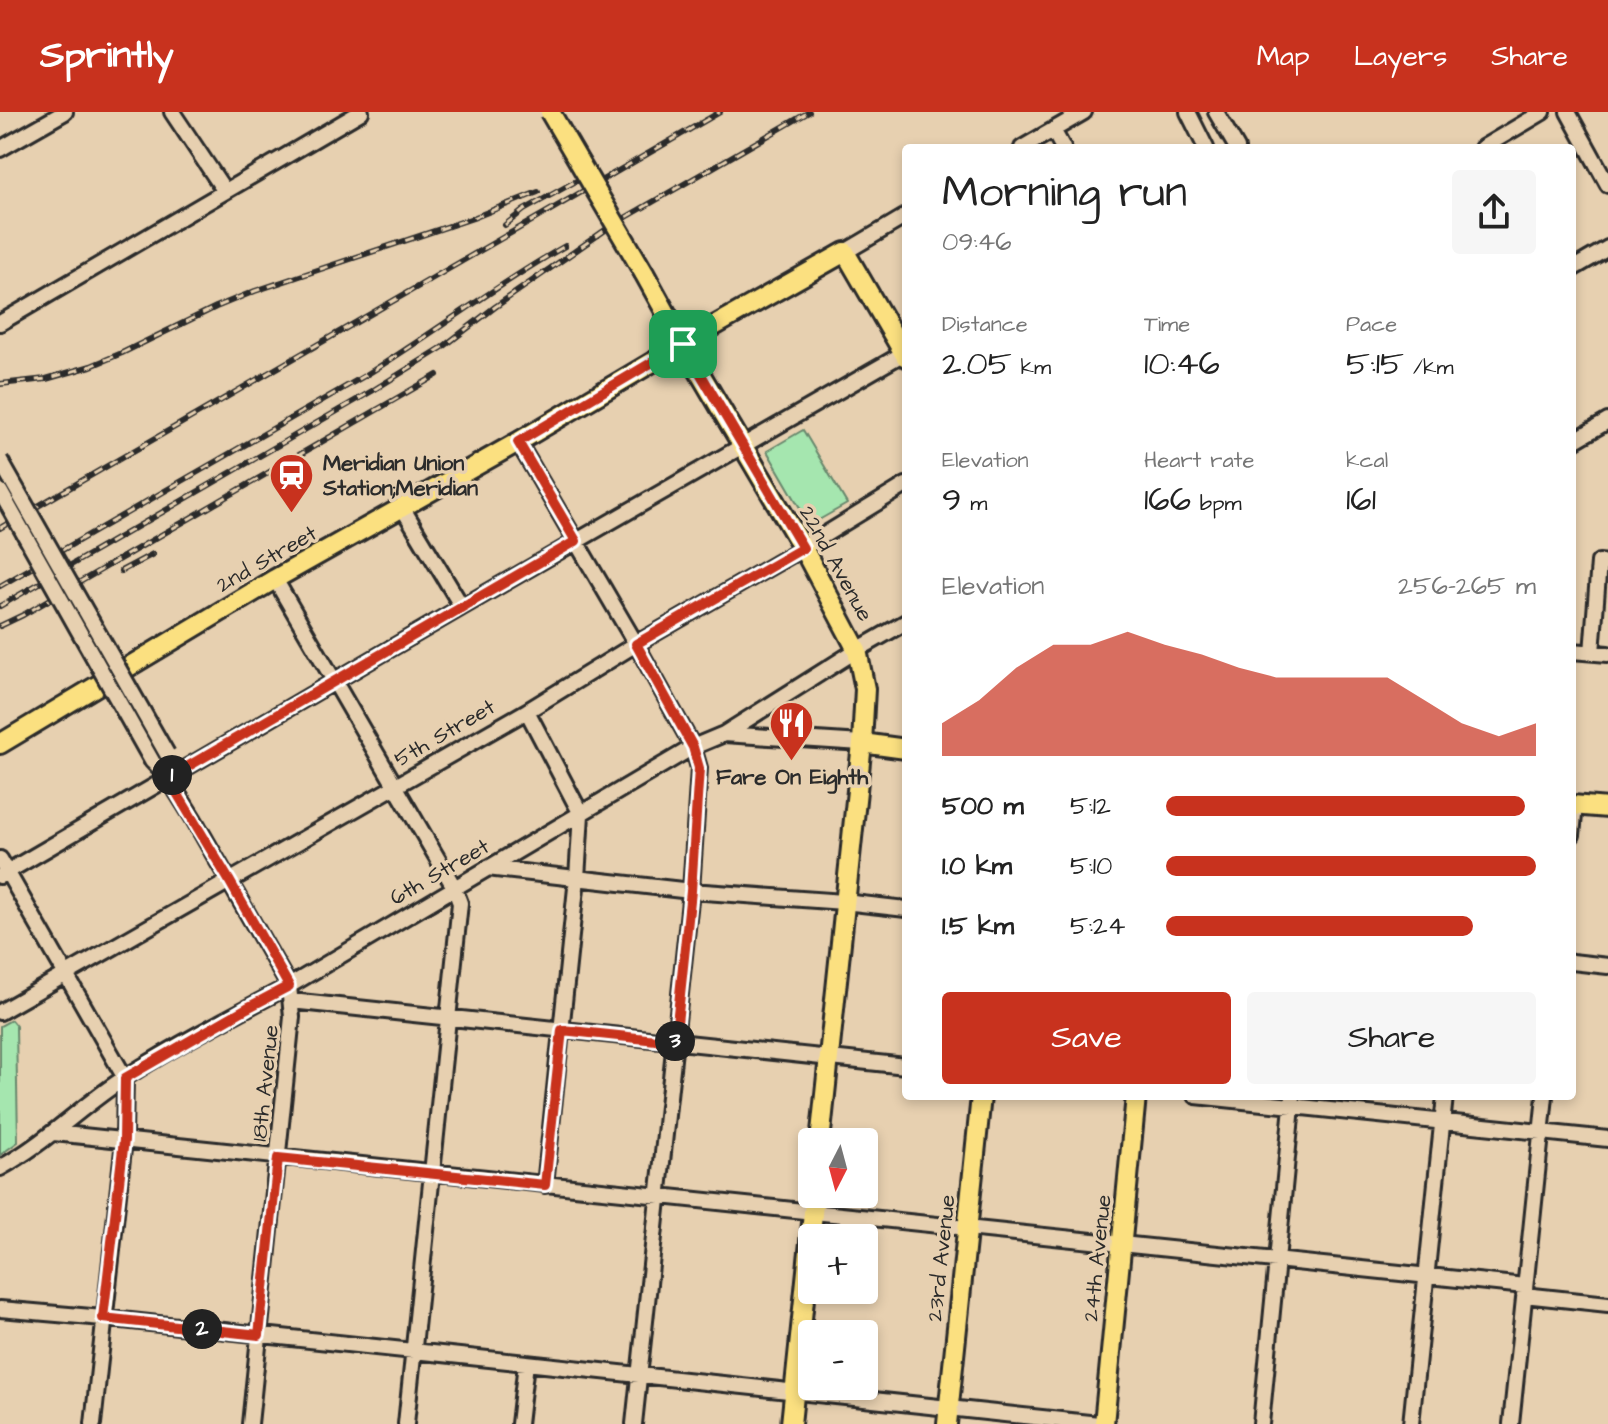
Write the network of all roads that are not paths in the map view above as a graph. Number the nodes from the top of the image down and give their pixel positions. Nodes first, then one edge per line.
1 (65, 112) edge
2 (172, 112) edge
3 (361, 112) edge
4 (550, 112) edge
5 (1084, 112) edge
6 (1188, 112) edge
7 (1543, 112) edge
8 (1568, 112) edge
9 (1219, 118) edge
10 (1053, 130) junction
11 (1203, 141) edge
12 (1029, 144) edge
13 (1061, 144) edge
14 (1235, 144) edge
15 (1489, 144) edge
16 (0, 149) edge
17 (1608, 185) edge
18 (224, 190) junction
19 (902, 218) edge
20 (1608, 248) edge
21 (845, 252) junction
22 (1576, 267) edge
23 (0, 323) edge
24 (683, 344) junction
25 (902, 349) edge
26 (902, 356) edge
27 (1608, 421) edge
28 (1576, 437) edge
29 (518, 442) junction
30 (744, 447) junction
31 (0, 460) edge
32 (902, 487) edge
33 (0, 491) edge
34 (402, 507) junction
35 (576, 541) junction
36 (803, 548) junction
37 (1604, 563) edge
38 (275, 579) junction
39 (462, 607) junction
40 (902, 624) edge
41 (636, 644) junction
42 (857, 650) junction
43 (1576, 651) edge
44 (1592, 653) junction
45 (1608, 654) edge
46 (335, 682) junction
47 (527, 711) junction
48 (724, 734) junction
49 (862, 743) junction
50 (0, 744) edge
51 (693, 747) junction
52 (902, 748) edge
53 (168, 778) junction
54 (395, 785) junction
55 (1576, 805) edge
56 (1608, 808) edge
57 (581, 814) junction
58 (487, 868) junction
59 (2, 869) edge
60 (577, 878) junction
61 (229, 880) junction
62 (454, 887) junction
63 (691, 891) junction
64 (844, 902) junction
65 (902, 909) edge
66 (1576, 962) edge
67 (1608, 966) edge
68 (65, 974) junction
69 (290, 994) junction
70 (0, 1012) edge
71 (448, 1018) junction
72 (562, 1030) junction
73 (675, 1042) junction
74 (829, 1058) junction
75 (902, 1066) edge
76 (125, 1078) junction
77 (981, 1100) edge
78 (1136, 1100) edge
79 (1445, 1100) edge
80 (1545, 1100) edge
81 (1293, 1101) edge
82 (1443, 1122) junction
83 (822, 1128) edge
84 (1541, 1132) junction
85 (54, 1133) junction
86 (1608, 1139) edge
87 (124, 1140) junction
88 (278, 1158) junction
89 (0, 1168) edge
90 (432, 1173) junction
91 (545, 1185) junction
92 (658, 1196) junction
93 (798, 1202) edge
94 (813, 1208) edge
95 (843, 1208) edge
96 (967, 1229) junction
97 (1121, 1243) junction
98 (1277, 1259) junction
99 (1426, 1276) junction
100 (1525, 1290) junction
101 (1608, 1304) edge
102 (0, 1309) edge
103 (103, 1318) junction
104 (259, 1335) junction
105 (413, 1351) junction
106 (526, 1363) junction
107 (639, 1375) junction
108 (795, 1391) junction
109 (948, 1416) edge
110 (93, 1424) edge
111 (250, 1424) edge
112 (406, 1424) edge
113 (519, 1424) edge
114 (634, 1424) edge
115 (791, 1424) edge
116 (1102, 1424) edge
117 (1261, 1424) edge
118 (1411, 1424) edge
119 (1511, 1424) edge

1 - 16 street
2 - 18 street
3 - 18 street
4 - 24 main road, 22nd Avenue, bridge
5 - 10 street
6 - 11 street
7 - 15 street
8 - 17 street
9 - 11 street
9 - 14 street
10 - 12 street
10 - 13 street
18 - 23 street
19 - 21 street
20 - 22 street
21 - 24 main road, 2nd Street
21 - 25 main road
24 - 29 main road, 2nd Street
24 - 30 main road, 22nd Avenue
26 - 30 street
27 - 28 street
29 - 34 main road, 2nd Street
29 - 35 street
30 - 35 street
30 - 36 main road, 22nd Avenue
31 - 53 street, bridge
32 - 36 street, 5th Street
33 - 53 street, bridge
34 - 38 main road, 2nd Street
34 - 39 street
35 - 39 street
35 - 41 street
36 - 41 street, 5th Street
36 - 42 main road, 22nd Avenue
37 - 44 street
38 - 46 street
38 - 50 main road, 2nd Street
39 - 46 street
40 - 42 street, 6th Street
41 - 47 street, 5th Street
41 - 51 street
42 - 48 street, 6th Street
42 - 49 main road, 22nd Avenue
43 - 44 street
44 - 45 street
46 - 53 street
46 - 54 street
47 - 54 street, 5th Street
47 - 57 street
48 - 49 street
48 - 51 street, 6th Street
49 - 52 main road
49 - 64 main road, 22nd Avenue
51 - 57 street, 6th Street
51 - 63 street
53 - 59 street
53 - 61 street
54 - 61 street, 5th Street
54 - 62 street
55 - 56 main road
57 - 58 street, 6th Street
57 - 60 street
58 - 60 street
58 - 62 street, 6th Street
59 - 68 street
60 - 63 street
60 - 72 street
61 - 68 street, 5th Street
61 - 69 street
62 - 69 street, 6th Street
62 - 71 street
63 - 64 street
63 - 73 street
64 - 65 street
64 - 74 main road, 22nd Avenue
66 - 67 street
68 - 70 street, 5th Street
68 - 76 street
69 - 71 street
69 - 76 street, 6th Street
69 - 88 street, 18th Avenue
71 - 72 street
71 - 90 street
72 - 73 street
72 - 91 street
73 - 74 street
73 - 92 street
74 - 75 street
74 - 83 main road, 22nd Avenue
76 - 85 street, 6th Street
76 - 87 street
77 - 96 main road, 23rd Avenue
78 - 97 main road, 24th Avenue
79 - 82 street
80 - 84 street
81 - 82 street
81 - 98 street
82 - 84 street
82 - 99 street
84 - 86 street
84 - 100 street
85 - 87 street
85 - 89 street, 6th Street
87 - 88 street
87 - 103 street
88 - 90 street
88 - 104 street, 18th Avenue
90 - 91 street
90 - 105 street
91 - 92 street
92 - 93 street
92 - 107 street
94 - 108 main road
95 - 96 street
96 - 97 street
96 - 109 main road, 23rd Avenue
97 - 98 street
97 - 116 main road, 24th Avenue
98 - 99 street
98 - 117 street
99 - 100 street
99 - 118 street
100 - 101 street
100 - 119 street
102 - 103 street
103 - 104 street
103 - 110 street
104 - 105 street
104 - 111 street, 18th Avenue
105 - 106 street
105 - 112 street
106 - 107 street
106 - 113 street
107 - 108 street
107 - 114 street
108 - 109 street
108 - 115 main road
109 - 116 street

